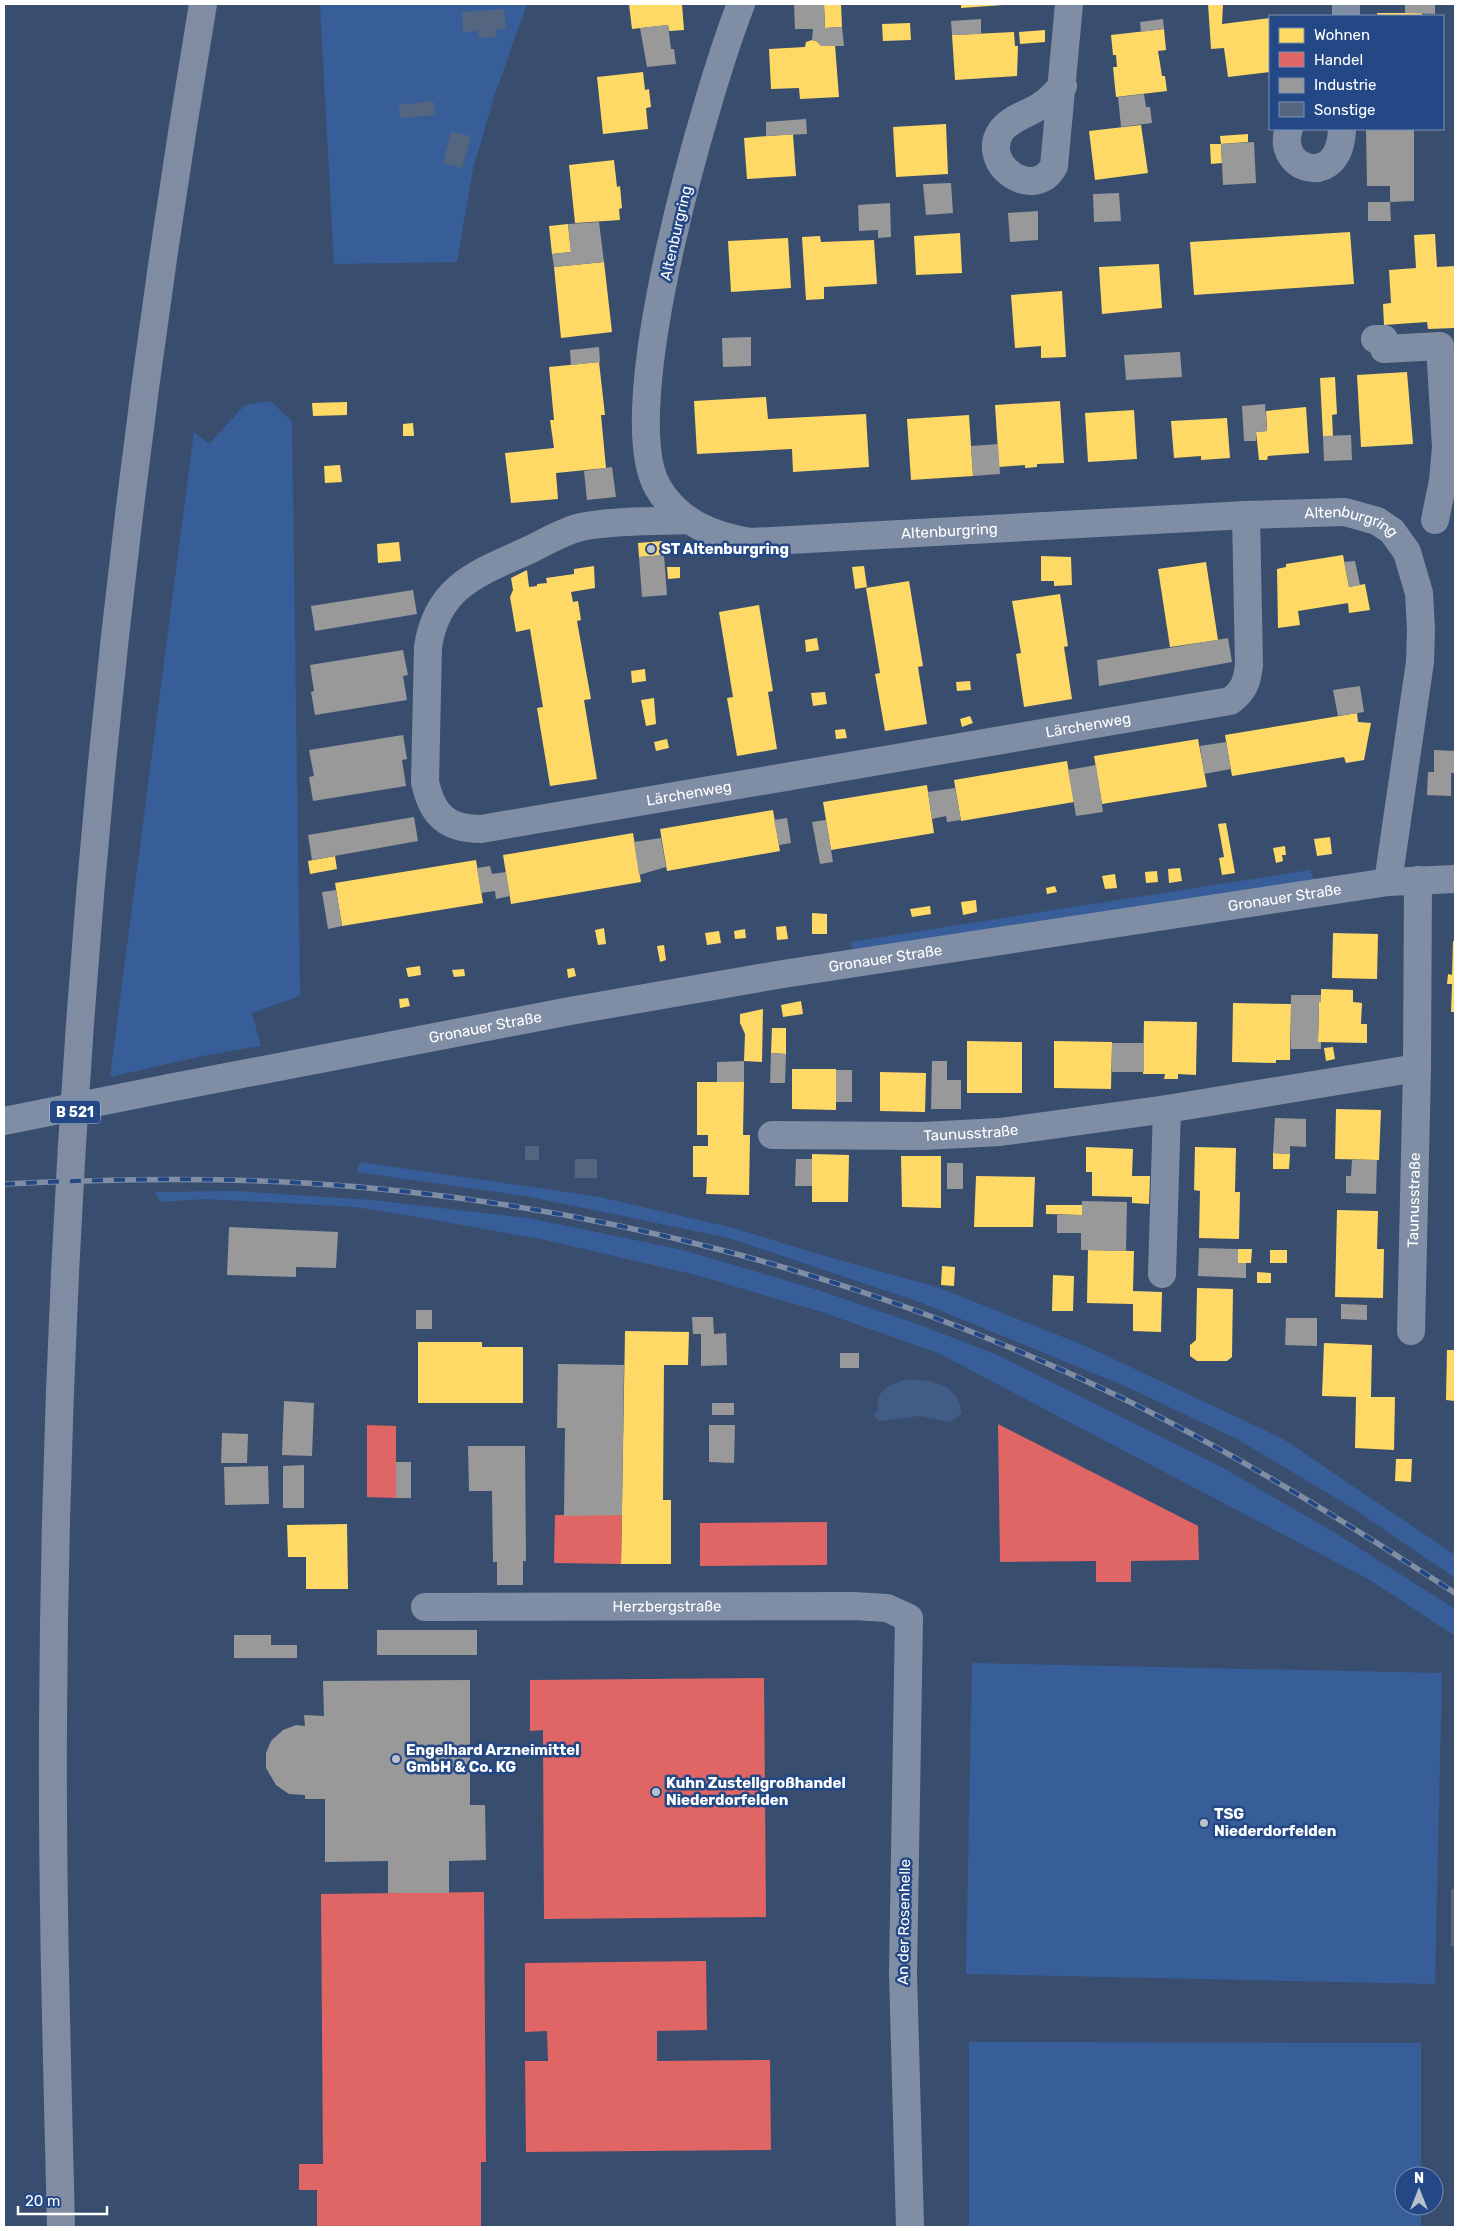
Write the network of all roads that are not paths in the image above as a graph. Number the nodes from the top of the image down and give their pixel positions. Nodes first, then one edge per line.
1 (204, 4) edge
2 (742, 4) edge
3 (1070, 4) edge
4 (1063, 86) dead end
5 (1289, 130) edge
6 (1342, 130) edge
7 (1375, 339) dead end
8 (1450, 417) edge
9 (1451, 447) edge
10 (1246, 515) junction
11 (688, 520) junction
12 (1435, 520) dead end
13 (1455, 879) edge
14 (1418, 880) junction
15 (1388, 882) junction
16 (1417, 1068) junction
17 (1167, 1108) junction
18 (4, 1121) edge
19 (772, 1135) dead end
20 (1162, 1274) dead end
21 (1412, 1331) dead end
22 (425, 1607) dead end
23 (909, 1618) joint
24 (61, 2227) edge
25 (910, 2227) edge

1 - 24 main road, B 521
2 - 11 street, Altenburgring
3 - 4 street
5 - 6 street
7 - 8 street
8 - 9 street
9 - 12 street
10 - 11 street, Altenburgring
10 - 11 street, Lärchenweg
10 - 15 street, Altenburgring
13 - 14 street, Gronauer Straße
14 - 15 street, Gronauer Straße
14 - 16 street, Taunusstraße
15 - 18 street, Gronauer Straße, bridge
16 - 17 street, Taunusstraße
16 - 21 street, Taunusstraße
17 - 19 street, Taunusstraße
17 - 20 street
22 - 23 street, Herzbergstraße
23 - 25 street, An der Rosenhelle

